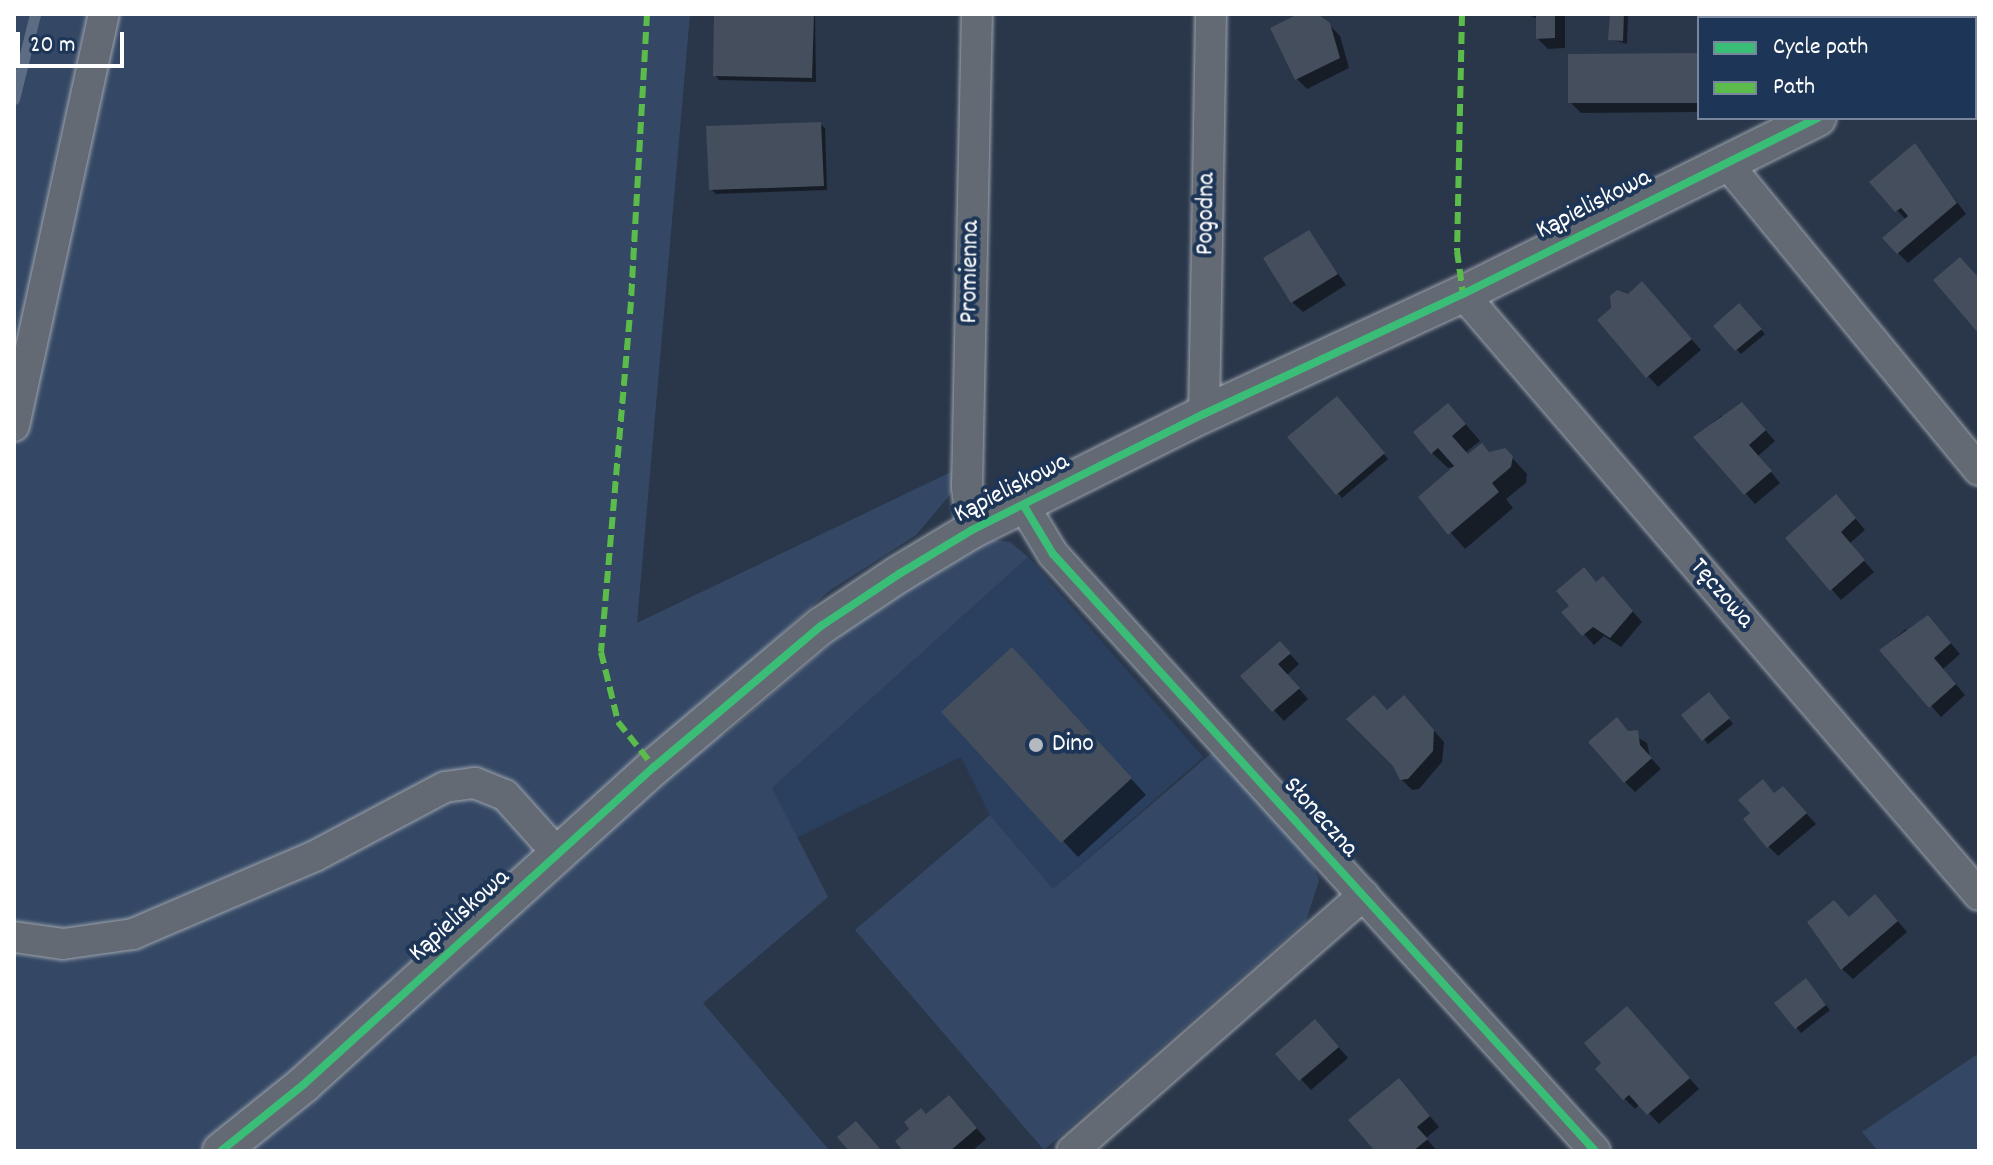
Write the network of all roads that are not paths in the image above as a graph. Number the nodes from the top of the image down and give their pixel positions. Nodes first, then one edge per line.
1 (104, 14) edge
2 (977, 14) edge
3 (1211, 14) edge
4 (1814, 120) edge
5 (1725, 161) junction
6 (1463, 294) junction
7 (1204, 414) junction
8 (14, 426) edge
9 (1979, 470) edge
10 (1024, 506) junction
11 (972, 530) junction
12 (560, 856) junction
13 (1363, 895) junction
14 (1979, 895) edge
15 (14, 937) edge
16 (221, 1151) edge
17 (1072, 1151) edge
18 (1595, 1151) edge

1 - 8 street
2 - 11 street, Promienna
3 - 7 street, Pogodna
4 - 5 street, Kąpieliskowa
5 - 6 street, Kąpieliskowa
5 - 9 street
6 - 7 street, Kąpieliskowa
6 - 14 street, Tęczowa
7 - 10 street, Kąpieliskowa
10 - 11 street, Kąpieliskowa
10 - 13 street, Słoneczna
11 - 12 street, Kąpieliskowa
12 - 15 street
12 - 16 street, Kąpieliskowa
13 - 17 street, Słoneczna
13 - 18 street, Słoneczna

